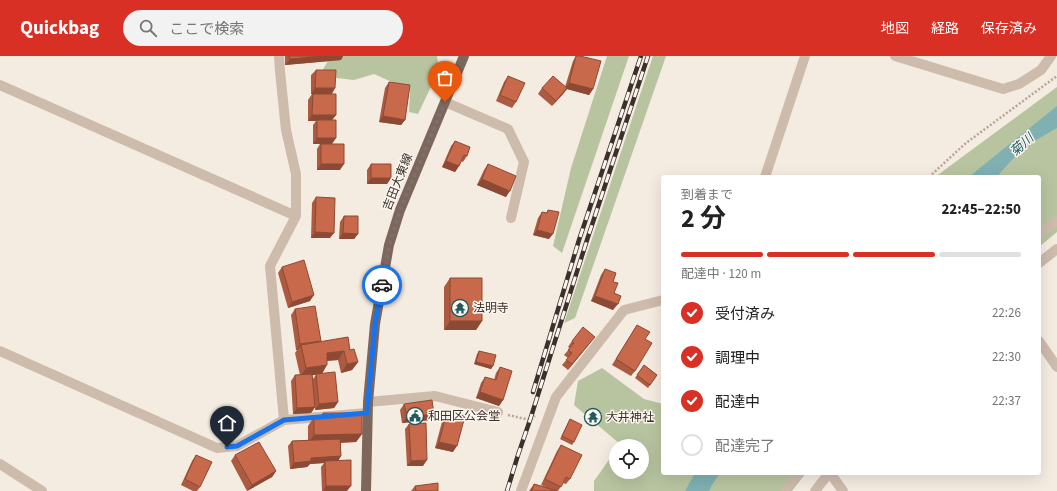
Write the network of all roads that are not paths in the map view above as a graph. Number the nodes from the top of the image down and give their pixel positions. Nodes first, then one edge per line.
1 (279, 56) edge
2 (464, 56) edge
3 (805, 56) edge
4 (894, 56) edge
5 (1051, 56) edge
6 (0, 85) edge
7 (445, 102) junction
8 (766, 175) edge
9 (296, 216) junction
10 (511, 218) dead end
11 (1057, 221) edge
12 (1041, 233) edge
13 (1057, 249) edge
14 (1041, 261) edge
15 (661, 301) edge
16 (1041, 344) edge
17 (0, 351) edge
18 (1057, 367) edge
19 (368, 402) junction
20 (498, 412) road end
21 (367, 413) junction
22 (284, 420) junction
23 (0, 464) edge
24 (798, 475) edge
25 (828, 475) edge
26 (831, 475) edge
27 (42, 491) edge
28 (366, 491) edge
29 (521, 491) edge
30 (786, 491) edge
31 (816, 491) edge
32 (843, 491) edge

1 - 9 street
2 - 7 main road, 吉田大東線
3 - 8 street
4 - 5 street
6 - 9 street
7 - 10 street
7 - 19 main road, 吉田大東線
9 - 22 street
11 - 12 lane
13 - 14 street
15 - 29 street
16 - 18 street
17 - 22 street
19 - 20 street
19 - 21 main road, 吉田大東線
21 - 22 street
21 - 28 main road, 吉田大東線
23 - 27 street
24 - 30 lane
25 - 31 street
26 - 32 street

